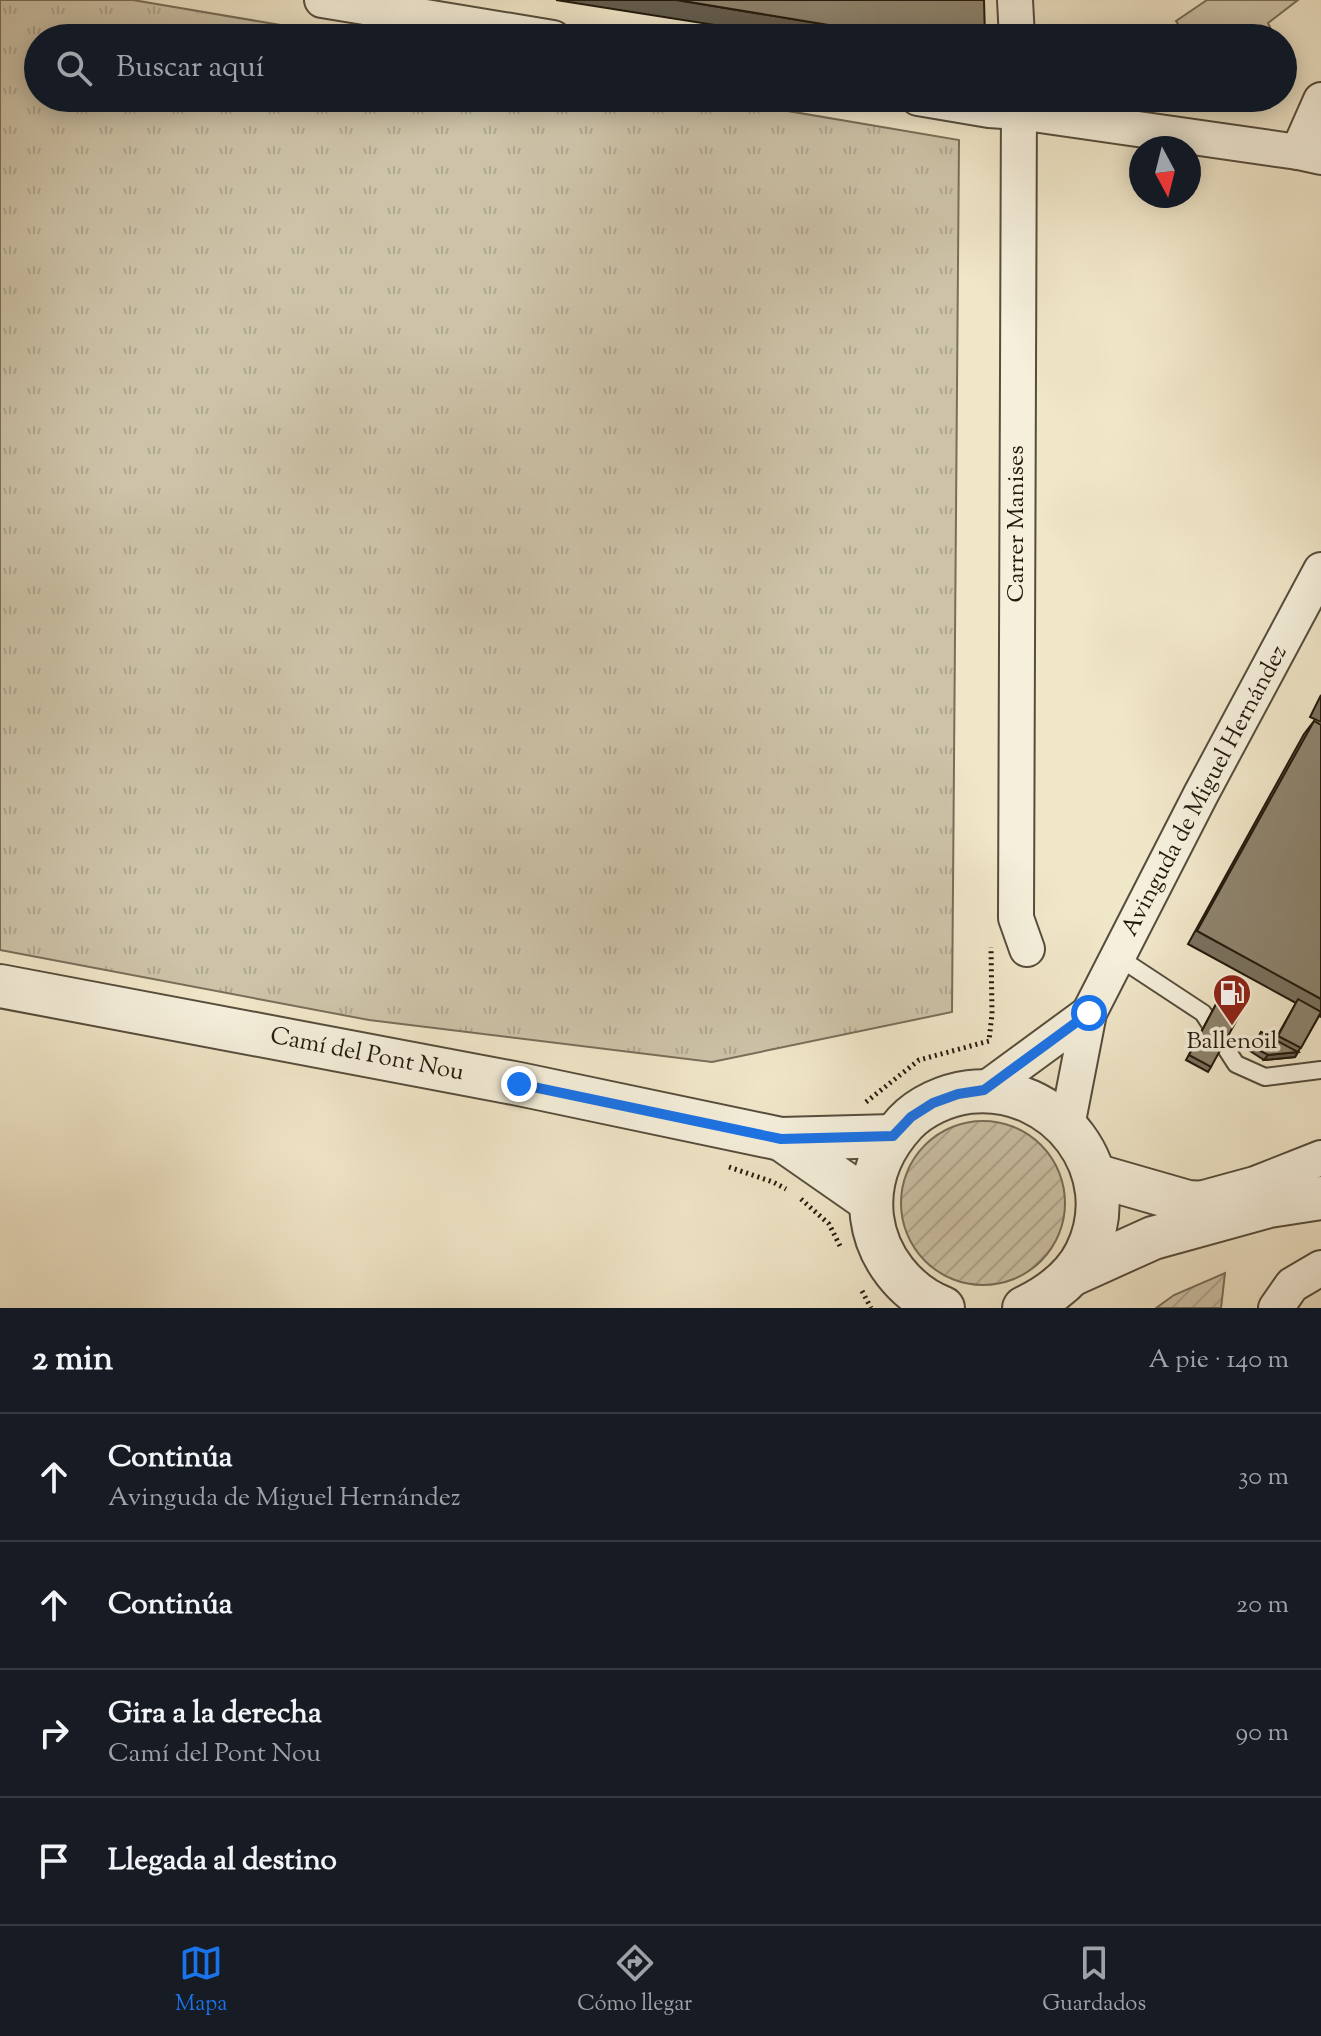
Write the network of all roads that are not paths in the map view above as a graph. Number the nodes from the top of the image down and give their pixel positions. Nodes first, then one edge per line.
1 (322, 0) edge
2 (1015, 0) edge
3 (468, 24) edge
4 (1016, 24) edge
5 (1321, 100) edge
6 (1019, 112) edge
7 (1060, 112) edge
8 (1309, 155) edge
9 (1321, 570) edge
10 (1027, 949) dead end
11 (1118, 957) junction
12 (0, 986) edge
13 (1089, 1013) junction
14 (1321, 1070) edge
15 (984, 1090) junction
16 (1067, 1126) junction
17 (893, 1136) junction
18 (781, 1139) junction
19 (1321, 1158) edge
20 (1094, 1175) junction
21 (1321, 1198) edge
22 (870, 1201) junction
23 (1188, 1202) junction
24 (1269, 1206) junction
25 (1321, 1220) edge
26 (1321, 1268) edge
27 (1071, 1275) junction
28 (925, 1303) edge
29 (1024, 1308) edge
30 (1276, 1308) edge

1 - 3 street
2 - 4 street
5 - 8 street
6 - 10 street, Carrer Manises
7 - 8 street
9 - 11 street, Avinguda de Miguel Hernández
11 - 13 street, Avinguda de Miguel Hernández
11 - 14 lane
12 - 18 street, Camí del Pont Nou
13 - 15 street, Avinguda de Miguel Hernández
13 - 16 street, Avinguda de Miguel Hernández
15 - 16 street
15 - 17 street
16 - 20 street
17 - 18 street, Camí del Pont Nou
17 - 22 street
18 - 22 street, Camí del Pont Nou
19 - 23 street
20 - 23 street
20 - 27 street
21 - 24 street
22 - 28 street
23 - 24 street
24 - 25 street
24 - 27 street
26 - 30 street
27 - 29 street

